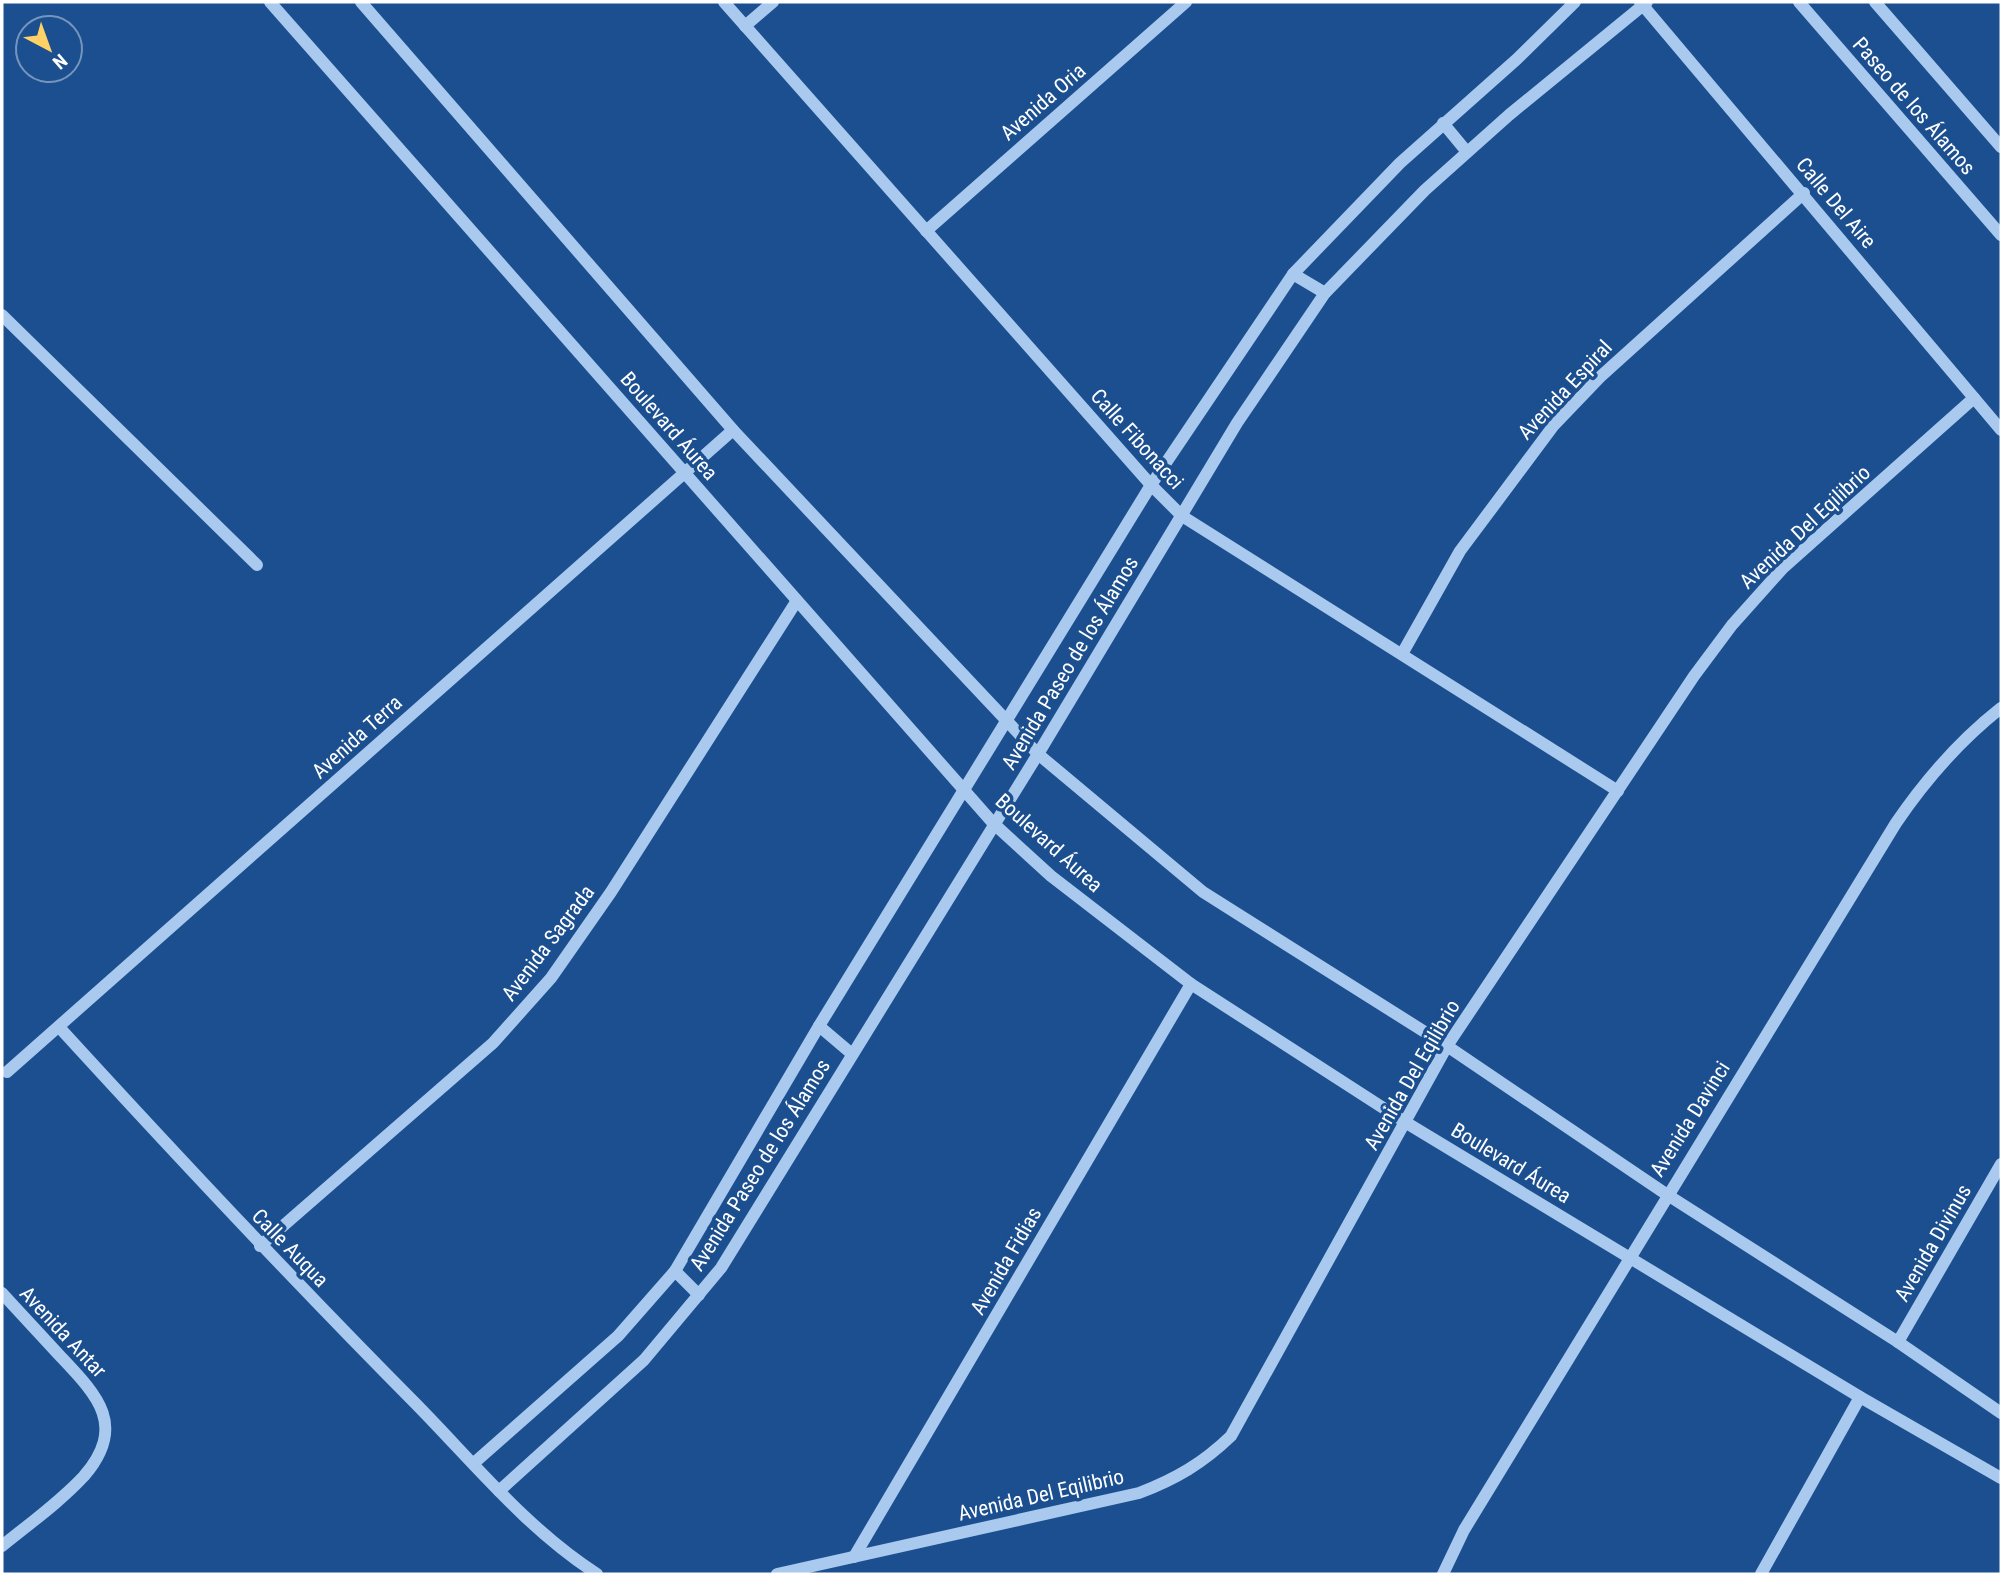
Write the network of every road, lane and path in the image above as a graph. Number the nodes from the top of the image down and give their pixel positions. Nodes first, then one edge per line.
1 (270, 2) edge
2 (361, 2) edge
3 (724, 2) edge
4 (773, 2) edge
5 (1186, 2) edge
6 (1574, 2) edge
7 (1799, 2) edge
8 (1875, 2) edge
9 (1643, 3) edge
10 (745, 26) junction
11 (1443, 123) junction
12 (2001, 147) edge
13 (1467, 152) junction
14 (1804, 193) junction
15 (926, 231) junction
16 (2001, 235) edge
17 (1293, 274) junction
18 (1325, 293) junction
19 (2, 315) edge
20 (1974, 398) junction
21 (733, 430) junction
22 (2001, 430) edge
23 (685, 472) junction
24 (1151, 485) junction
25 (1182, 516) junction
26 (257, 565) dead end
27 (796, 602) junction
28 (1402, 654) junction
29 (2001, 708) edge
30 (1007, 722) junction
31 (1038, 754) junction
32 (964, 789) junction
33 (1618, 791) junction
34 (993, 823) junction
35 (1191, 984) junction
36 (819, 1026) junction
37 (59, 1027) junction
38 (1447, 1046) junction
39 (852, 1054) junction
40 (7, 1072) dead end
41 (1405, 1122) junction
42 (2001, 1164) edge
43 (1666, 1194) junction
44 (260, 1246) junction
45 (1631, 1258) junction
46 (675, 1271) junction
47 (2, 1293) edge
48 (699, 1295) junction
49 (1898, 1342) junction
50 (1860, 1397) junction
51 (2001, 1413) edge
52 (474, 1463) junction
53 (2001, 1478) edge
54 (499, 1491) junction
55 (2, 1546) edge
56 (854, 1557) junction
57 (597, 1574) edge
58 (777, 1574) edge
59 (1443, 1574) edge
60 (1761, 1574) edge

1 - 23 street, Boulevard Áurea
2 - 21 street
3 - 10 street, Calle Fibonacci
4 - 10 street
5 - 15 street, Avenida Oria
6 - 11 street, Avenida Paseo de los Álamos
7 - 16 street, Paseo de los Álamos
8 - 12 street, Paseo de los Álamos
9 - 13 street, Avenida Paseo de los Álamos
9 - 14 street, Calle Del Aire
10 - 15 street, Calle Fibonacci
11 - 13 street
11 - 17 street, Avenida Paseo de los Álamos
13 - 18 street, Avenida Paseo de los Álamos
14 - 20 street, Calle Del Aire
14 - 28 street, Avenida Espiral
15 - 24 street, Calle Fibonacci
17 - 18 street
17 - 24 street, Avenida Paseo de los Álamos
18 - 25 street, Avenida Paseo de los Álamos
19 - 26 street
20 - 22 street, Calle Del Aire
20 - 33 street, Avenida Del Eqilibrio
21 - 23 street, Avenida Terra
21 - 30 street
23 - 27 street, Boulevard Áurea
23 - 37 street, Avenida Terra
24 - 25 street, Calle Fibonacci
24 - 30 street, Avenida Paseo de los Álamos
25 - 28 street, Calle Fibonacci
25 - 31 street, Avenida Paseo de los Álamos
27 - 32 street, Boulevard Áurea
27 - 44 street, Avenida Sagrada
28 - 33 street, Calle Fibonacci
29 - 43 street, Avenida Davinci
30 - 31 street
30 - 32 street, Avenida Paseo de los Álamos
31 - 34 street, Avenida Paseo de los Álamos
31 - 38 street
32 - 34 street, Boulevard Áurea
32 - 36 street, Avenida Paseo de los Álamos
33 - 38 street, Avenida Del Eqilibrio
34 - 35 street, Boulevard Áurea
34 - 39 street, Avenida Paseo de los Álamos
35 - 41 street, Boulevard Áurea
35 - 56 street, Avenida Fidias
36 - 39 street, Avenida Paseo de los Álamos
36 - 46 street, Avenida Paseo de los Álamos
37 - 40 street, Avenida Terra
37 - 44 street, Calle Auqua
38 - 41 street, Avenida Del Eqilibrio
38 - 43 street
39 - 48 street, Avenida Paseo de los Álamos
41 - 45 street, Boulevard Áurea
41 - 56 street, Avenida Del Eqilibrio
42 - 49 street, Avenida Divinus
43 - 45 street, Avenida Davinci
43 - 49 street
44 - 52 street, Calle Auqua
45 - 50 street, Boulevard Áurea
45 - 59 street, Avenida Davinci
46 - 48 street, Avenida Paseo de los Álamos
46 - 52 street, Avenida Paseo de los Álamos
47 - 55 street, Avenida Antar
48 - 54 street, Avenida Paseo de los Álamos
49 - 51 street
50 - 53 street, Boulevard Áurea
50 - 60 street
52 - 54 street, Calle Auqua
54 - 57 street
56 - 58 street, Avenida Del Eqilibrio

